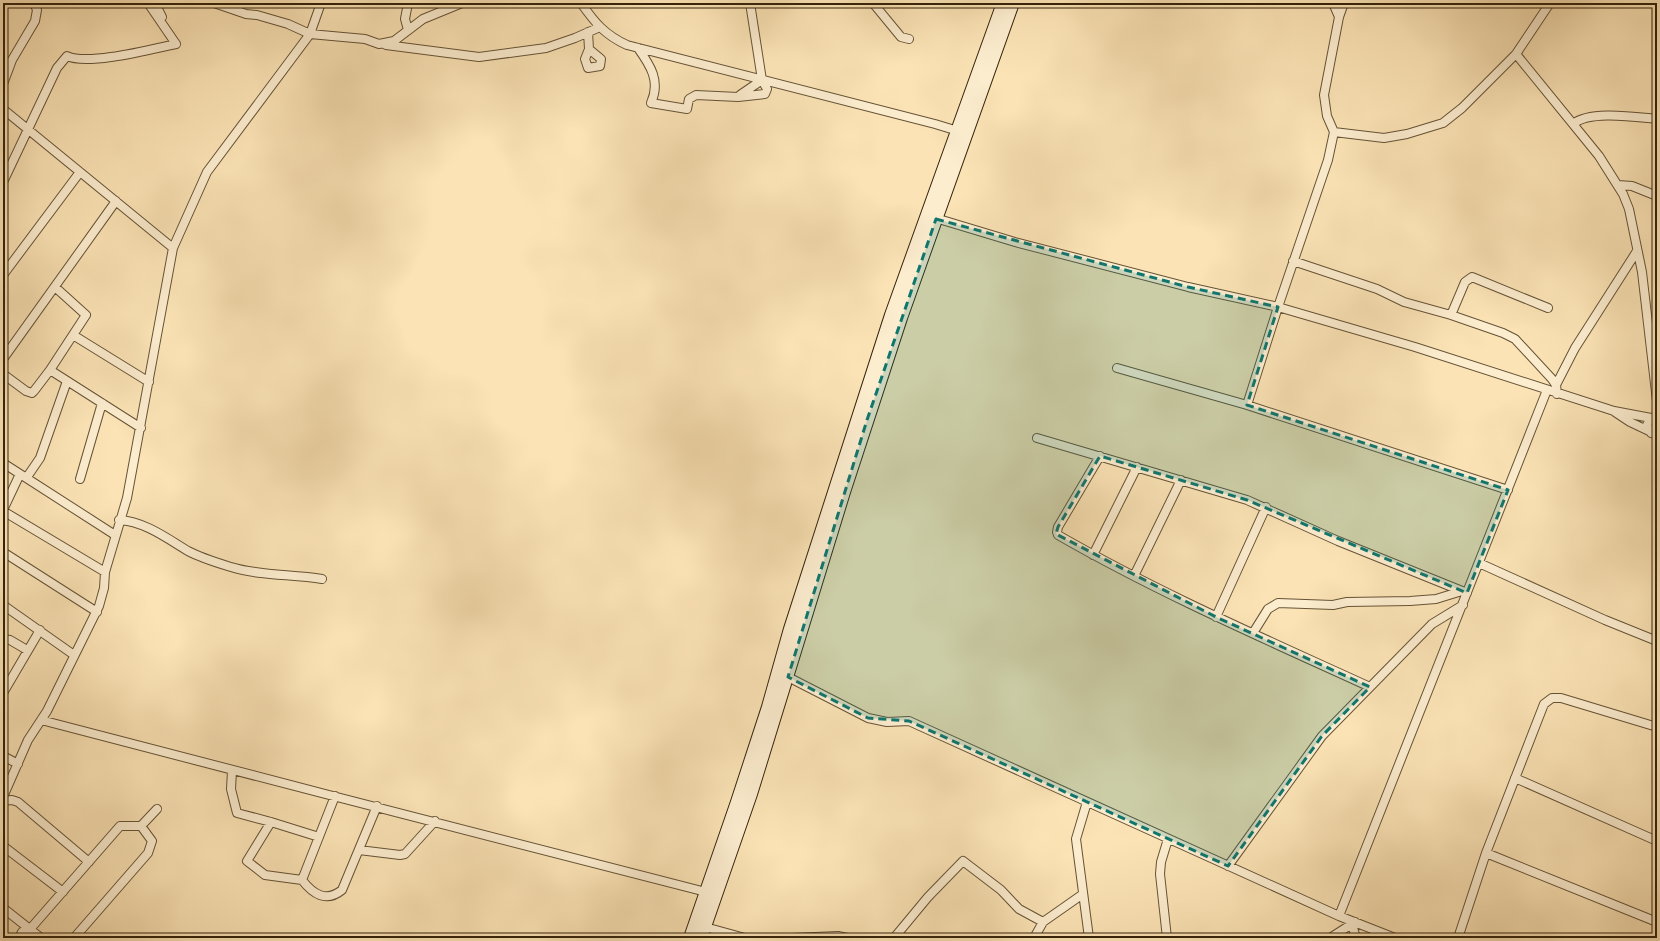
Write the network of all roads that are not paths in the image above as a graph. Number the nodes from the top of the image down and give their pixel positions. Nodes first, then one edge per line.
1 (34, 3) edge
2 (148, 3) edge
3 (155, 3) edge
4 (214, 3) edge
5 (321, 3) edge
6 (408, 3) edge
7 (462, 3) edge
8 (581, 3) edge
9 (750, 3) edge
10 (874, 3) edge
11 (1003, 3) edge
12 (1013, 3) edge
13 (1333, 3) edge
14 (1344, 3) edge
15 (1550, 3) edge
16 (1339, 17) junction
17 (600, 27) junction
18 (408, 30) junction
19 (588, 32) junction
20 (310, 34) junction
21 (909, 39) dead end
22 (176, 44) junction
23 (379, 44) junction
24 (638, 48) junction
25 (589, 49) dead end
26 (1516, 54) junction
27 (762, 80) junction
28 (3, 84) edge
29 (738, 97) junction
30 (3, 109) edge
31 (1657, 119) edge
32 (1573, 124) junction
33 (28, 130) junction
34 (958, 131) junction
35 (1334, 132) junction
36 (80, 172) junction
37 (3, 182) edge
38 (1618, 185) junction
39 (1657, 196) edge
40 (116, 201) junction
41 (932, 217) junction
42 (173, 248) junction
43 (1637, 251) junction
44 (1293, 261) junction
45 (3, 275) edge
46 (55, 288) junction
47 (1278, 307) junction
48 (1548, 308) dead end
49 (1451, 315) junction
50 (73, 336) junction
51 (3, 358) edge
52 (1117, 368) dead end
53 (50, 370) junction
54 (3, 374) edge
55 (67, 381) junction
56 (149, 382) junction
57 (1556, 385) junction
58 (1547, 390) junction
59 (1558, 394) junction
60 (1657, 401) edge
61 (102, 403) junction
62 (1247, 405) junction
63 (1614, 411) junction
64 (1654, 418) edge
65 (141, 428) junction
66 (1653, 432) edge
67 (1037, 438) dead end
68 (1100, 456) junction
69 (3, 463) edge
70 (1137, 467) junction
71 (23, 475) junction
72 (80, 479) dead end
73 (1181, 480) junction
74 (1508, 490) junction
75 (1266, 507) junction
76 (3, 511) edge
77 (120, 520) junction
78 (115, 535) junction
79 (3, 552) edge
80 (1093, 555) junction
81 (1479, 563) junction
82 (105, 572) junction
83 (1134, 576) junction
84 (322, 579) dead end
85 (1464, 592) junction
86 (3, 604) edge
87 (1463, 605) junction
88 (97, 612) junction
89 (1216, 617) junction
90 (40, 630) junction
91 (1253, 633) junction
92 (3, 639) edge
93 (1657, 641) edge
94 (28, 650) junction
95 (74, 655) junction
96 (788, 677) junction
97 (1370, 687) junction
98 (3, 693) edge
99 (41, 720) junction
100 (1657, 727) edge
101 (3, 756) edge
102 (18, 764) junction
103 (232, 771) junction
104 (1515, 778) junction
105 (336, 796) junction
106 (3, 797) edge
107 (3, 801) edge
108 (1086, 802) junction
109 (377, 806) junction
110 (157, 809) dead end
111 (435, 821) junction
112 (271, 822) junction
113 (141, 826) junction
114 (319, 837) junction
115 (1168, 839) junction
116 (1657, 841) edge
117 (3, 846) edge
118 (358, 850) junction
119 (1486, 853) junction
120 (89, 862) junction
121 (1228, 866) junction
122 (302, 880) junction
123 (63, 892) junction
124 (706, 892) junction
125 (1083, 894) junction
126 (3, 908) edge
127 (1339, 916) junction
128 (1043, 922) junction
129 (1657, 922) edge
130 (1353, 923) junction
131 (31, 928) junction
132 (701, 935) edge
133 (18, 938) edge
134 (41, 938) edge
135 (74, 938) edge
136 (745, 938) edge
137 (792, 938) edge
138 (847, 938) edge
139 (894, 938) edge
140 (1034, 938) edge
141 (1089, 938) edge
142 (1167, 938) edge
143 (1330, 938) edge
144 (1356, 938) edge
145 (1395, 938) edge
146 (1458, 938) edge

1 - 28 street
2 - 22 street
3 - 22 street
4 - 20 street
5 - 20 street
6 - 18 street
7 - 18 street
8 - 17 street
9 - 27 street
10 - 21 street
11 - 34 main road
12 - 41 main road
13 - 16 street
14 - 16 street
15 - 26 street
16 - 35 street
17 - 19 street
17 - 24 street
18 - 23 street
19 - 23 street
19 - 25 street
20 - 23 street
20 - 42 street
22 - 33 street
24 - 27 street
24 - 29 street
26 - 32 street
26 - 35 street
27 - 29 street
27 - 29 street
27 - 34 street
30 - 33 street
31 - 32 street
32 - 38 street
33 - 36 street
33 - 37 street
34 - 41 main road
35 - 44 street
36 - 40 street
36 - 45 street
38 - 39 street
38 - 43 street
40 - 42 street
40 - 46 street
41 - 47 street
41 - 96 main road
41 - 124 main road
42 - 56 street
43 - 57 street
43 - 60 street
44 - 47 street
44 - 49 street
46 - 50 street
46 - 51 street
47 - 58 street
47 - 62 street
48 - 49 street
49 - 57 street
50 - 53 street
50 - 56 street
52 - 62 street
53 - 54 street
53 - 55 street
55 - 61 street
55 - 71 street
56 - 65 street
57 - 59 street
58 - 59 street
58 - 74 street
59 - 63 street
61 - 65 street
61 - 72 street
62 - 74 street
63 - 64 street
63 - 66 street
64 - 66 street
65 - 77 street
67 - 68 street
68 - 70 street
68 - 80 street
69 - 71 street
70 - 73 street
70 - 80 street
71 - 76 street
71 - 78 street
73 - 75 street
73 - 83 street
74 - 81 street
75 - 85 street
75 - 89 street
76 - 82 street
77 - 78 street
77 - 84 street
78 - 82 street
79 - 88 street
80 - 83 street
81 - 85 street
81 - 93 street
82 - 88 street
83 - 89 street
85 - 87 street
85 - 91 street
86 - 90 street
87 - 97 street
87 - 127 street
88 - 95 street
89 - 91 street
90 - 94 street
90 - 95 street
91 - 97 street
92 - 94 street
94 - 98 street
95 - 99 street
96 - 108 street
96 - 132 main road
97 - 121 street
99 - 102 street
99 - 103 street
100 - 104 street
101 - 102 street
102 - 106 street
103 - 105 street
103 - 112 street
104 - 116 street
104 - 119 street
105 - 109 street
105 - 114 street
107 - 120 street
108 - 115 street
108 - 125 street
109 - 111 street
109 - 118 street
110 - 113 street
111 - 118 street
111 - 124 street
112 - 114 street
112 - 122 street
113 - 120 street
113 - 135 street
114 - 122 street
115 - 121 street
115 - 142 street
117 - 123 street
118 - 122 street
119 - 129 street
119 - 146 street
120 - 123 street
121 - 127 street
123 - 131 street
124 - 132 main road
125 - 128 street
125 - 141 street
126 - 131 street
127 - 130 street
128 - 139 street
128 - 140 street
130 - 143 street
130 - 144 street
130 - 145 street
131 - 133 street
131 - 134 street
132 - 136 street
137 - 138 street

